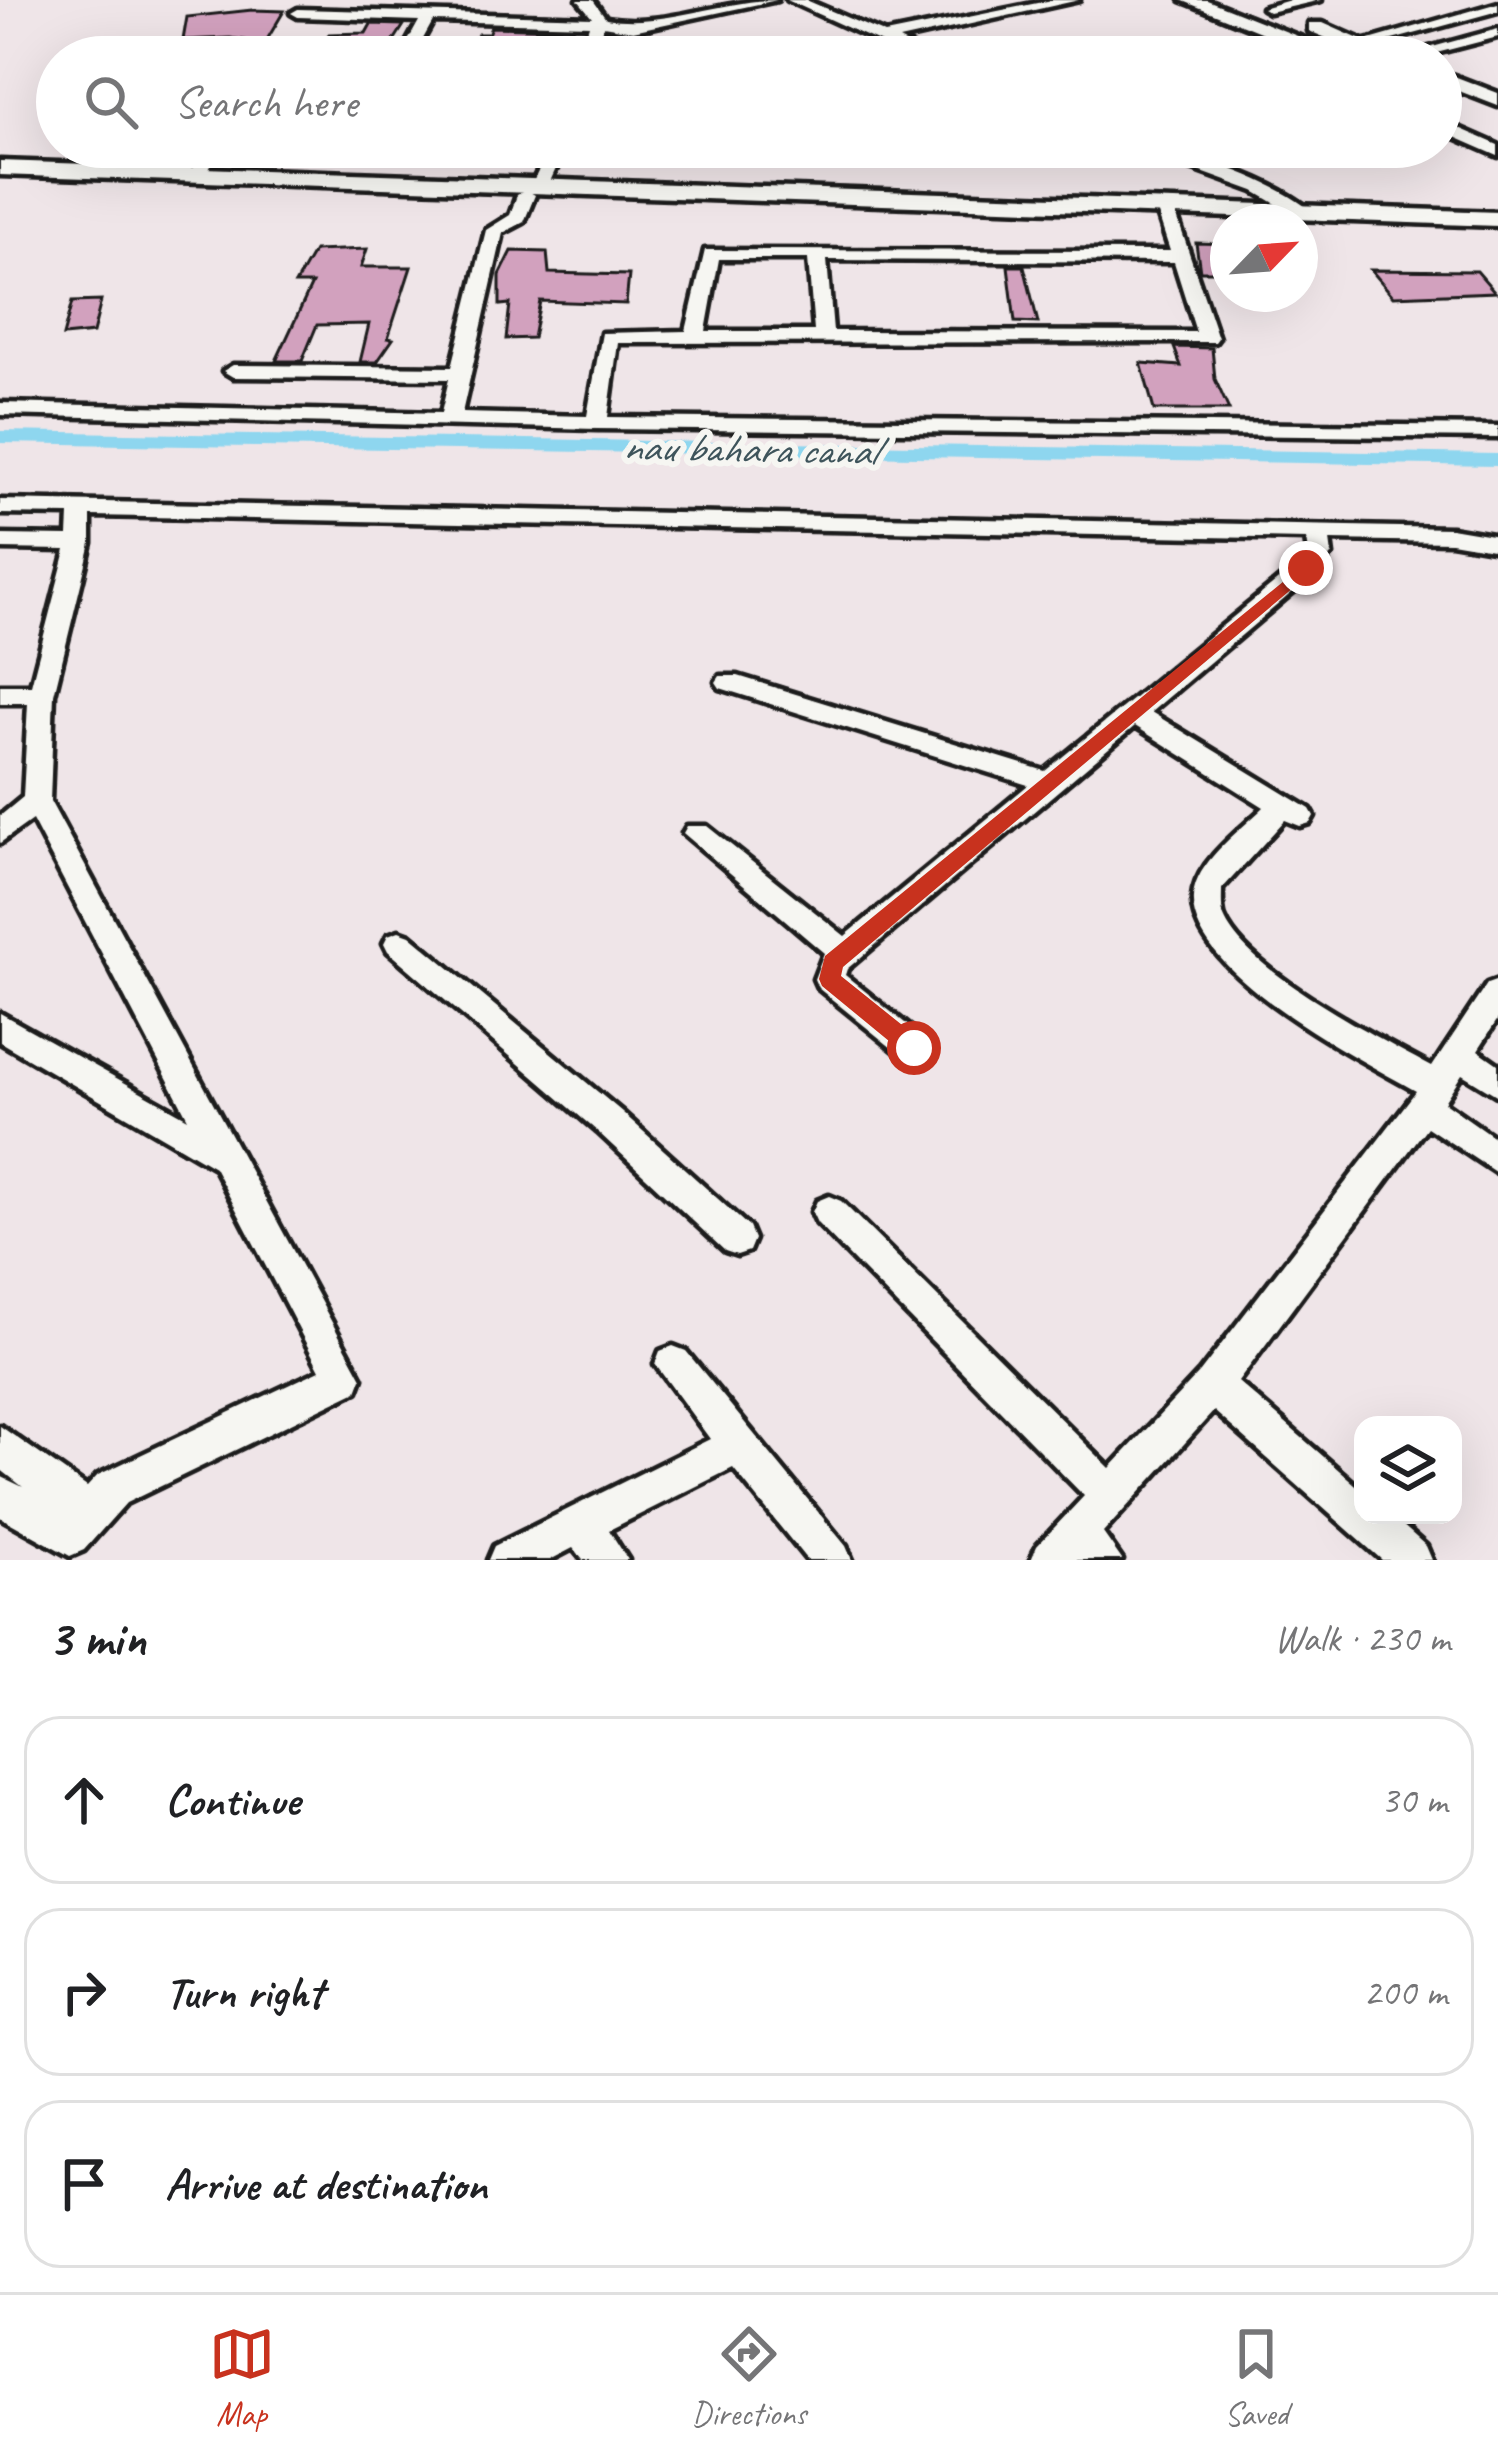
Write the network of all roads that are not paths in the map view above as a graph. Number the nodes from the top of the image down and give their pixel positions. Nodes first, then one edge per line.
1 (585, 0) edge
2 (770, 0) edge
3 (794, 0) edge
4 (1072, 0) edge
5 (1190, 0) edge
6 (1314, 0) edge
7 (1260, 4) edge
8 (302, 6) edge
9 (1498, 7) edge
10 (429, 15) junction
11 (598, 21) junction
12 (1498, 33) edge
13 (285, 36) edge
14 (418, 36) edge
15 (593, 36) edge
16 (876, 36) edge
17 (898, 36) edge
18 (1285, 36) edge
19 (1337, 36) edge
20 (1392, 36) edge
21 (1462, 42) edge
22 (1462, 85) edge
23 (1498, 100) edge
24 (1462, 104) edge
25 (1498, 118) edge
26 (1462, 135) edge
27 (1498, 152) edge
28 (0, 168) edge
29 (201, 168) edge
30 (546, 168) edge
31 (1204, 168) edge
32 (196, 175) junction
33 (0, 181) edge
34 (534, 190) junction
35 (1280, 204) edge
36 (1166, 212) junction
37 (1210, 215) edge
38 (1318, 220) edge
39 (1498, 224) edge
40 (817, 254) junction
41 (1180, 256) junction
42 (695, 338) junction
43 (824, 338) junction
44 (233, 371) dead end
45 (463, 373) junction
46 (0, 409) edge
47 (450, 419) junction
48 (596, 423) junction
49 (1498, 432) edge
50 (0, 507) edge
51 (80, 508) junction
52 (1498, 526) edge
53 (1317, 532) junction
54 (1451, 535) junction
55 (0, 542) edge
56 (1498, 543) edge
57 (80, 544) junction
58 (729, 682) dead end
59 (0, 694) edge
60 (41, 694) junction
61 (1132, 712) junction
62 (1049, 782) junction
63 (36, 801) junction
64 (0, 832) edge
65 (697, 833) dead end
66 (399, 943) dead end
67 (845, 953) junction
68 (1498, 993) edge
69 (0, 1026) edge
70 (914, 1048) dead end
71 (1458, 1054) junction
72 (1498, 1082) edge
73 (1430, 1096) junction
74 (224, 1156) junction
75 (1498, 1159) edge
76 (829, 1212) dead end
77 (737, 1239) dead end
78 (673, 1364) dead end
79 (1213, 1385) junction
80 (0, 1445) edge
81 (738, 1445) junction
82 (0, 1495) edge
83 (1110, 1495) junction
84 (80, 1524) junction
85 (580, 1524) junction
86 (1076, 1551) edge
87 (508, 1560) edge
88 (608, 1560) edge
89 (832, 1560) edge
90 (1412, 1560) edge

1 - 11 street
2 - 11 street
3 - 16 street
4 - 17 street
5 - 18 main road
6 - 7 street
7 - 19 main road
8 - 10 street
8 - 13 street
9 - 20 street
10 - 11 street
10 - 14 street
11 - 15 street
12 - 21 street
22 - 23 main road
24 - 25 main road
26 - 27 street
28 - 32 main road
29 - 32 street
30 - 34 street
31 - 35 street
32 - 34 main road
33 - 34 main road
34 - 36 main road
34 - 45 street
36 - 37 main road
36 - 41 street
38 - 39 main road
40 - 41 street
40 - 42 street
40 - 43 street
41 - 43 street
42 - 43 street
42 - 48 street
44 - 45 street
45 - 47 street
46 - 47 street
47 - 48 street
48 - 49 street
50 - 51 street
51 - 53 street
51 - 57 street
52 - 54 street
53 - 54 street
53 - 61 street
54 - 56 street
55 - 57 street
57 - 60 street
58 - 62 street
59 - 60 street
60 - 63 street
61 - 62 street
61 - 73 street
62 - 67 street
63 - 64 street
63 - 74 street
65 - 67 street
66 - 77 street
67 - 70 street
68 - 71 street
69 - 74 street
71 - 72 street
71 - 73 street
73 - 75 street
73 - 79 street
74 - 84 street
76 - 83 street
78 - 81 street
79 - 83 street
79 - 90 street
80 - 84 street
81 - 85 street
81 - 89 street
82 - 84 street
83 - 86 street
85 - 87 street
85 - 88 street

